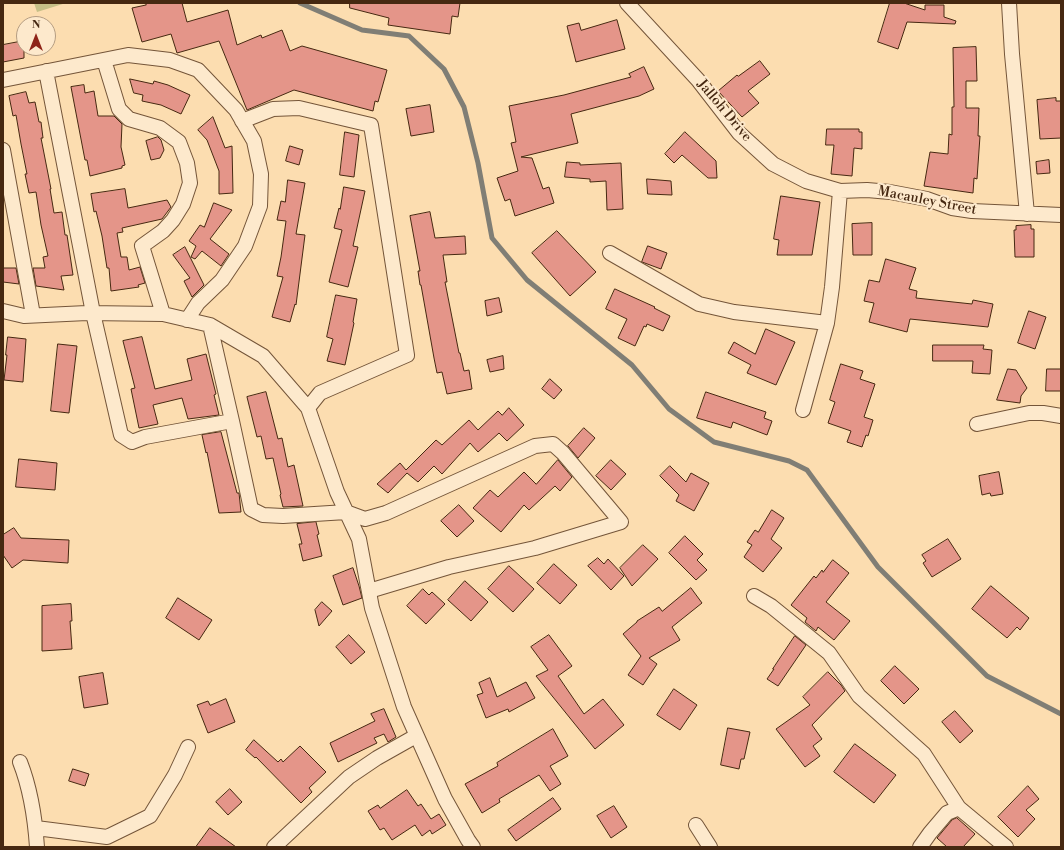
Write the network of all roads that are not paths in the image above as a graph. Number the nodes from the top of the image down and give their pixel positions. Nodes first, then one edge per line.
1 (627, 3) edge
2 (1009, 3) edge
3 (104, 60) junction
4 (46, 71) junction
5 (3, 80) edge
6 (242, 121) junction
7 (3, 150) edge
8 (840, 191) junction
9 (1027, 214) junction
10 (1061, 215) edge
11 (610, 253) dead end
12 (3, 311) edge
13 (93, 313) junction
14 (162, 314) junction
15 (33, 316) junction
16 (187, 320) junction
17 (827, 323) junction
18 (210, 325) junction
19 (308, 408) junction
20 (803, 410) dead end
21 (1061, 416) edge
22 (232, 421) junction
23 (977, 424) dead end
24 (346, 512) junction
25 (369, 591) junction
26 (754, 596) dead end
27 (416, 736) junction
28 (188, 747) dead end
29 (20, 762) dead end
30 (959, 808) junction
31 (696, 825) dead end
32 (36, 828) junction
33 (37, 847) edge
34 (274, 847) edge
35 (473, 847) edge
36 (710, 847) edge
37 (920, 847) edge
38 (1006, 847) edge

1 - 8 street, Jalloh Drive
2 - 9 street
3 - 4 street
3 - 6 street
3 - 14 street
4 - 5 street
4 - 13 street
6 - 16 street
6 - 19 street
7 - 15 street
8 - 9 street, Macauley Street
8 - 17 street
9 - 10 street, Macauley Street
11 - 17 street
12 - 15 street
13 - 14 street
13 - 15 street
13 - 22 street
14 - 16 street
16 - 18 street
17 - 20 street
18 - 19 street
18 - 22 street
19 - 24 street
21 - 23 street
22 - 24 street
24 - 25 street
24 - 25 street
25 - 27 street
26 - 30 street
27 - 34 street
27 - 35 street
28 - 32 street
29 - 32 street
30 - 37 street
30 - 38 street
31 - 36 street
32 - 33 street

